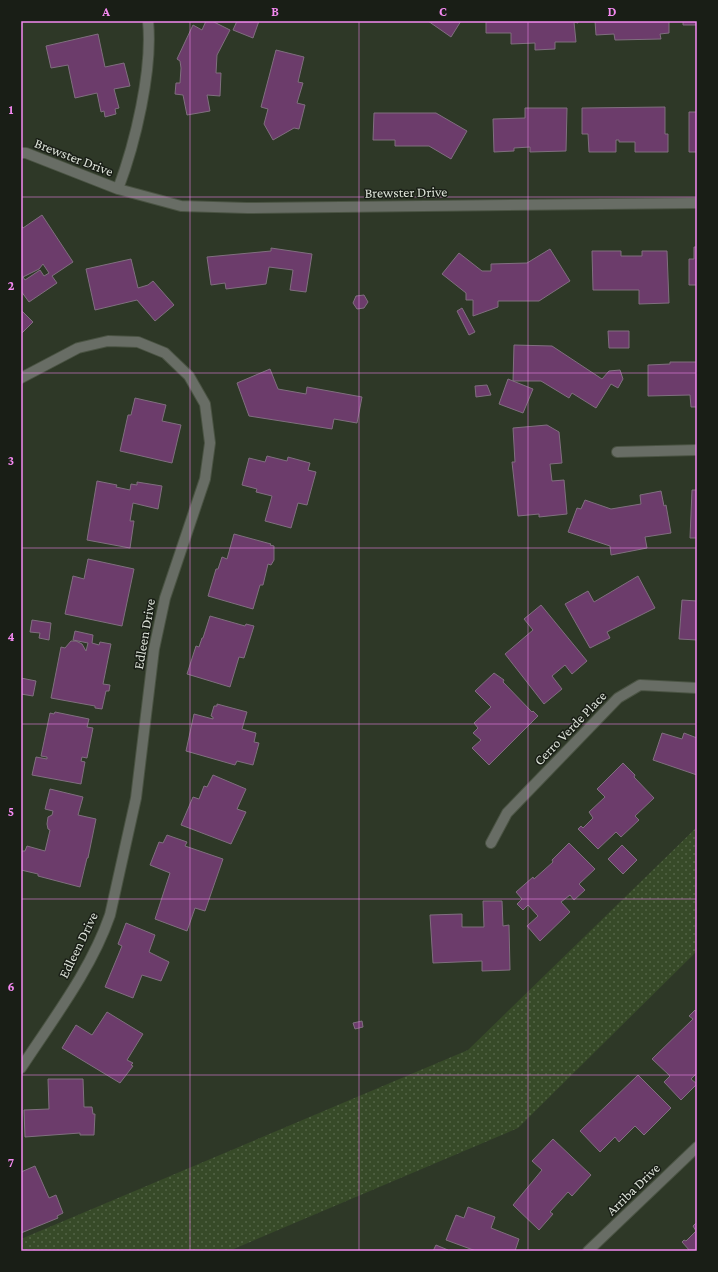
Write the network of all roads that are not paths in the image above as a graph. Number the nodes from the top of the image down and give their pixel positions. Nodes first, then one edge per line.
1 (148, 21) edge
2 (21, 154) edge
3 (118, 189) junction
4 (697, 203) edge
5 (21, 378) edge
6 (697, 450) edge
7 (617, 452) dead end
8 (697, 688) edge
9 (491, 843) dead end
10 (21, 1068) edge
11 (697, 1147) edge
12 (588, 1251) edge

1 - 3 street, Brewster Drive
2 - 3 street, Brewster Drive
3 - 4 street, Brewster Drive
5 - 10 street, Edleen Drive
6 - 7 street
8 - 9 street, Cerro Verde Place
11 - 12 street, Arriba Drive

